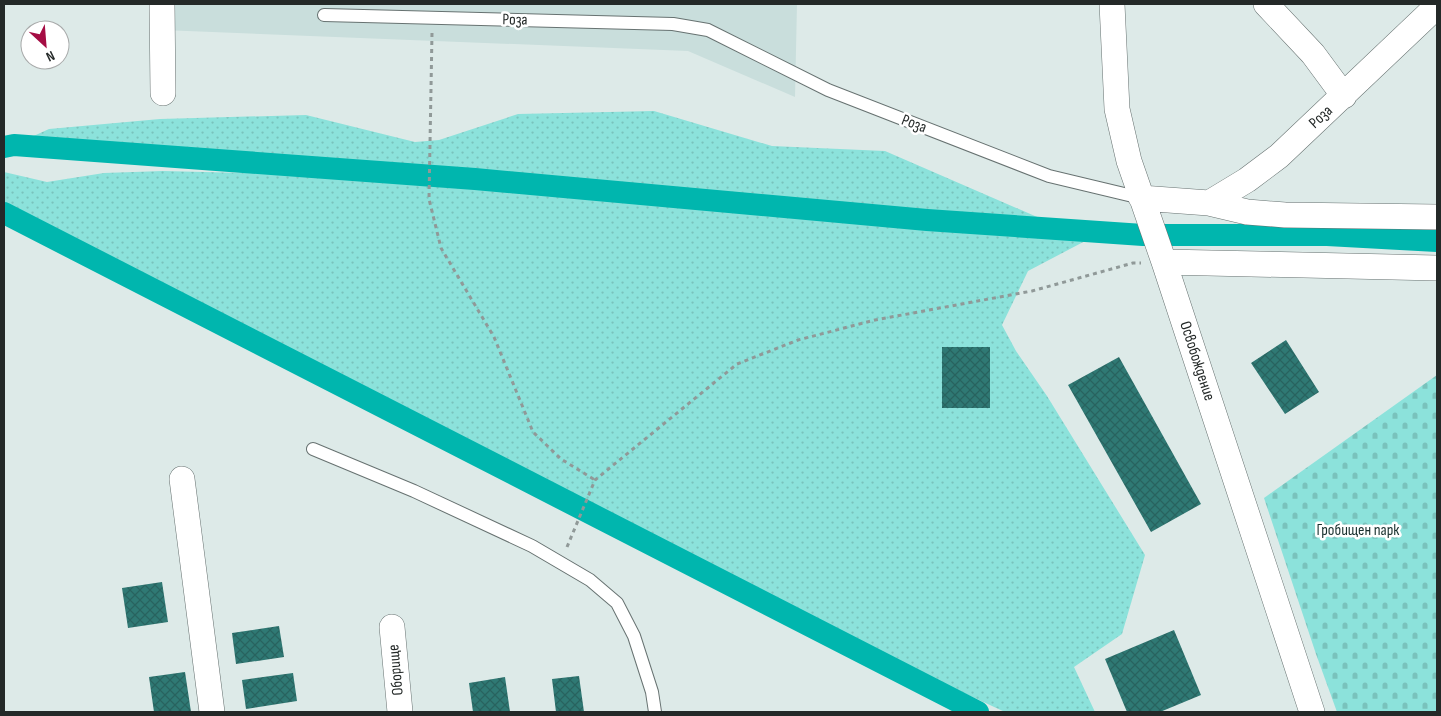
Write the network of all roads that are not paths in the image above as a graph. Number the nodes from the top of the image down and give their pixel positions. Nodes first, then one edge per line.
1 (162, 4) edge
2 (1112, 4) edge
3 (1266, 4) edge
4 (1437, 6) edge
5 (324, 15) dead end
6 (163, 93) dead end
7 (1344, 96) junction
8 (1141, 198) junction
9 (1209, 203) junction
10 (1437, 217) edge
11 (1164, 262) junction
12 (1437, 268) edge
13 (313, 449) dead end
14 (182, 479) dead end
15 (392, 628) dead end
16 (212, 712) edge
17 (400, 712) edge
18 (655, 712) edge
19 (1312, 712) edge

1 - 6 street
2 - 8 street, Освобождение
3 - 7 street
4 - 7 street, Роза
5 - 8 lane, Роза
7 - 9 street, Роза
8 - 9 street, Роза
8 - 11 street, Освобождение
9 - 10 street
11 - 12 street
11 - 19 street, Освобождение
13 - 18 lane
14 - 16 street
15 - 17 street, Оборище

